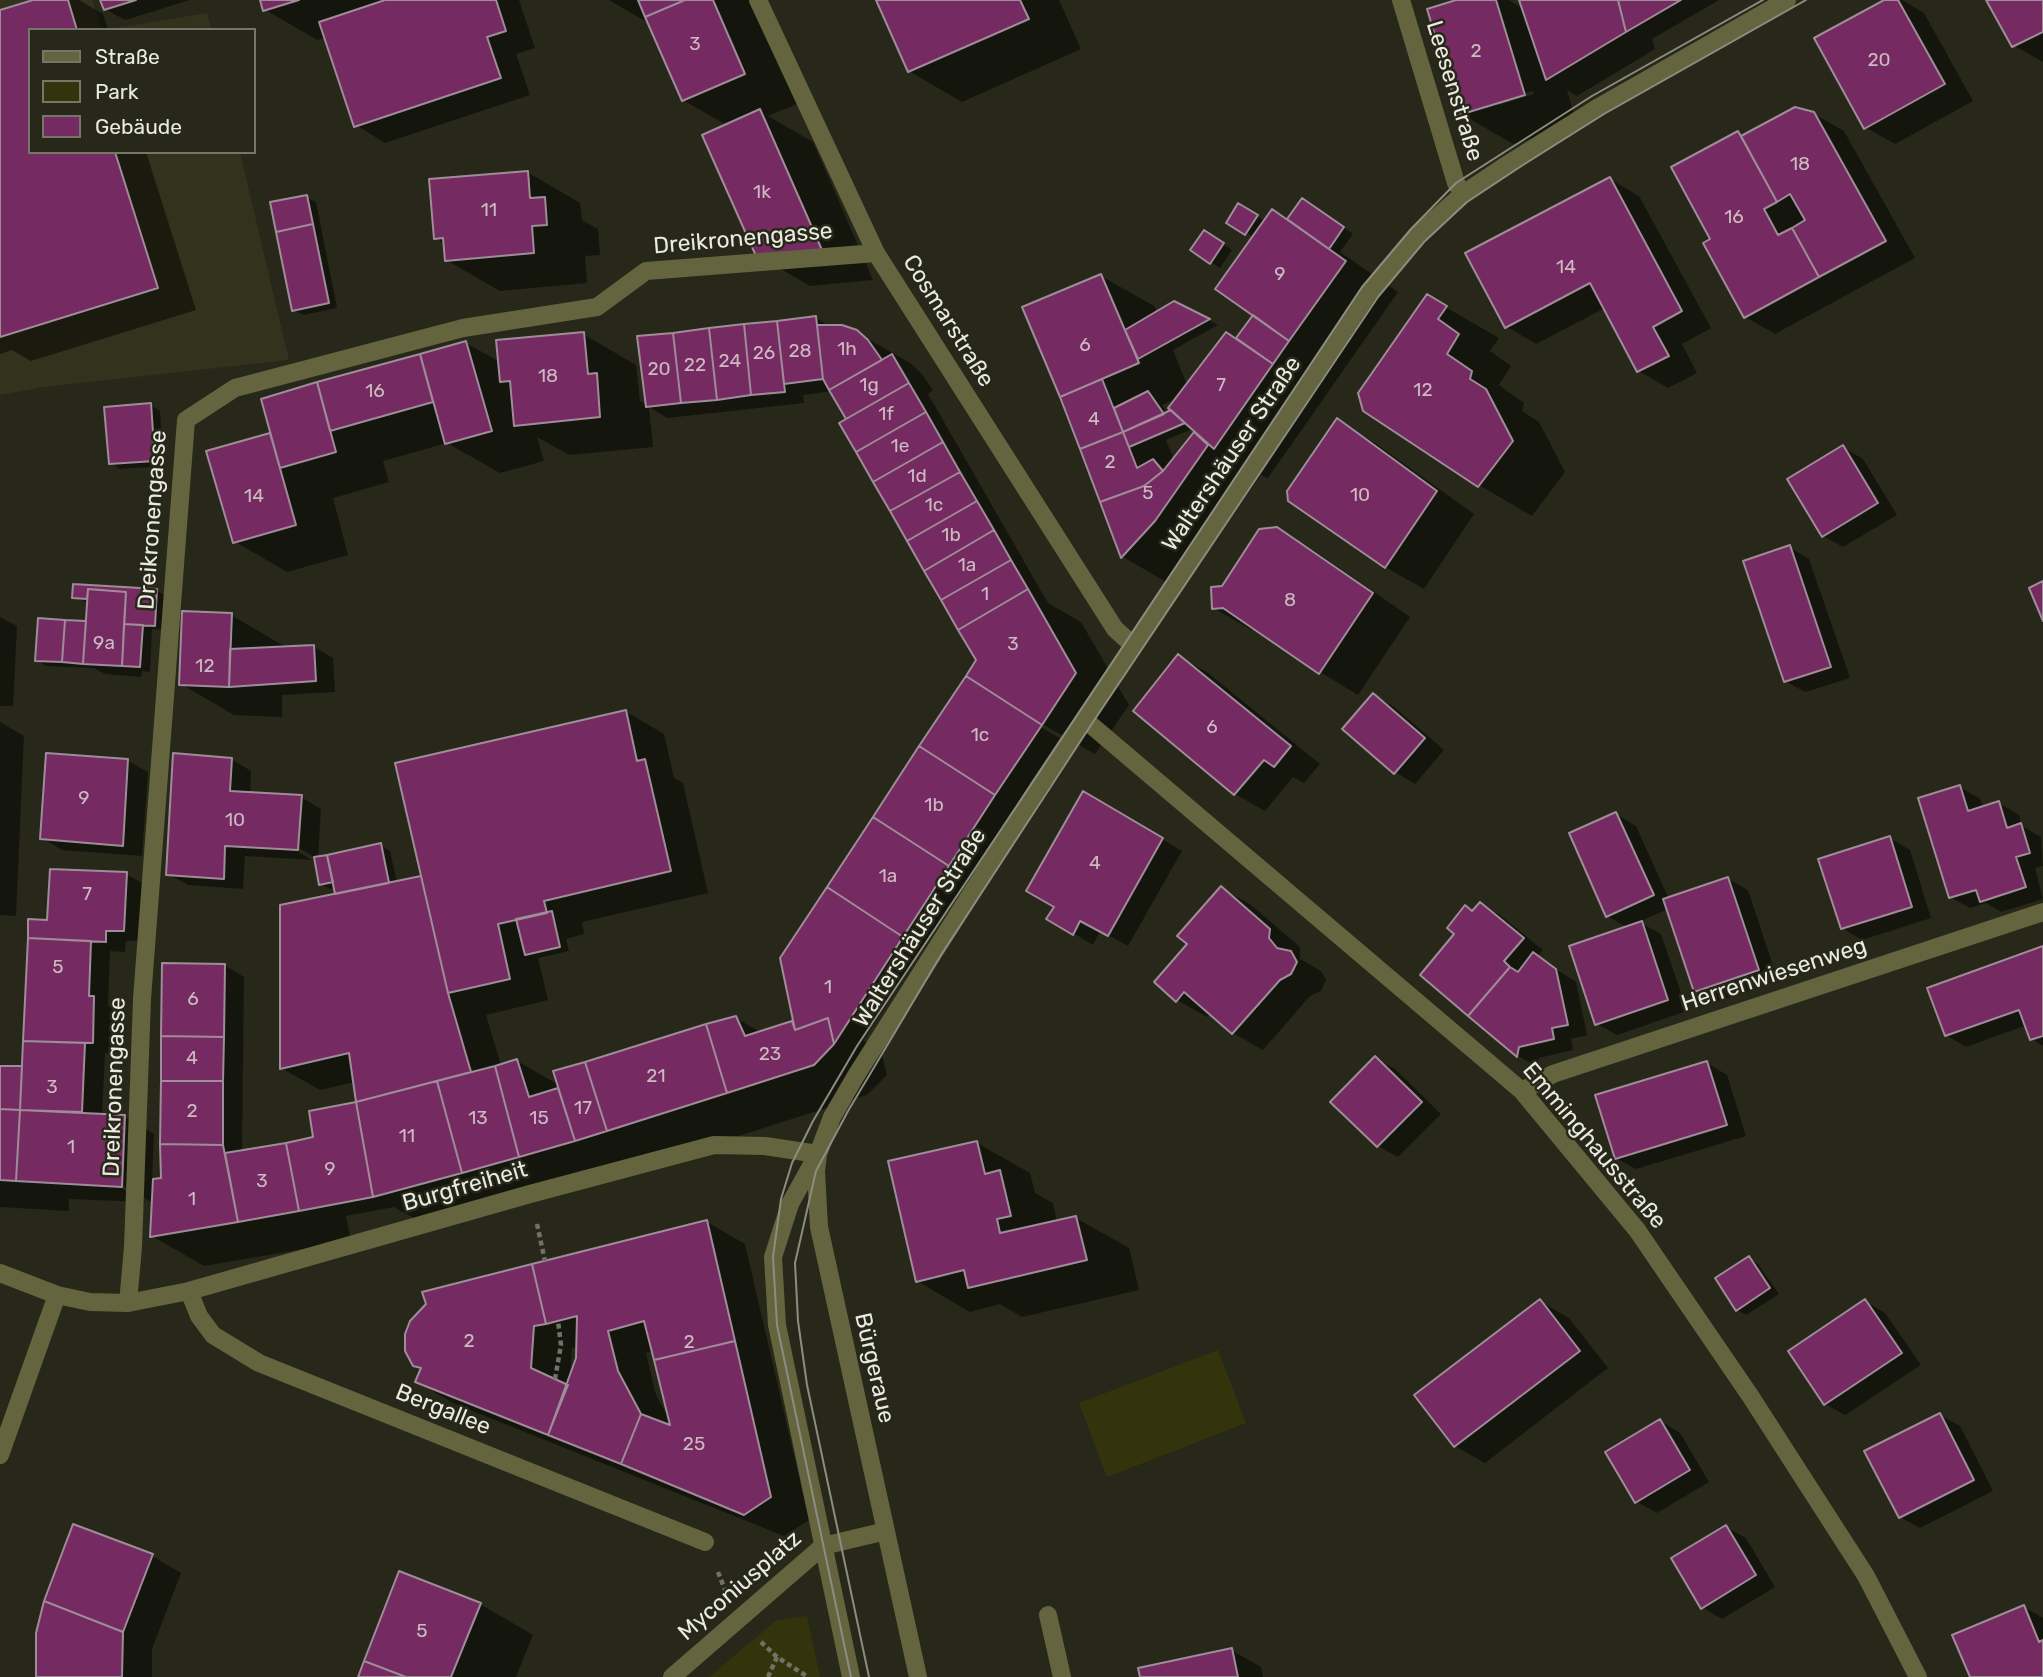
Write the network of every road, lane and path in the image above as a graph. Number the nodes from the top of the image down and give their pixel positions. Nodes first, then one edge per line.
1 (758, 0) edge
2 (1401, 0) edge
3 (1787, 0) edge
4 (1463, 194) junction
5 (876, 253) junction
6 (1134, 646) junction
7 (1084, 719) junction
8 (2043, 912) edge
9 (857, 1074) joint
10 (1522, 1091) junction
11 (818, 1154) junction
12 (0, 1273) edge
13 (189, 1292) junction
14 (57, 1294) junction
15 (128, 1303) junction
16 (558, 1321) dead end
17 (555, 1379) dead end
18 (0, 1455) edge
19 (886, 1531) junction
20 (705, 1542) joint
21 (823, 1546) junction
22 (1048, 1615) dead end
23 (737, 1620) junction
24 (777, 1657) junction
25 (672, 1677) edge
26 (768, 1677) edge
27 (808, 1677) edge
28 (851, 1677) edge
29 (918, 1677) edge
30 (1062, 1677) edge
31 (1918, 1677) edge

1 - 5 street, Cosmarstraße
2 - 4 street, Leesenstraße
3 - 4 street, Waltershäuser Straße
4 - 6 street, Waltershäuser Straße
5 - 6 street, Cosmarstraße
5 - 15 street, Dreikronengasse
6 - 7 street, Waltershäuser Straße
7 - 9 street, Waltershäuser Straße
7 - 10 street, Emminghausstraße
8 - 10 street, Herrenwiesenweg
9 - 11 street, Bürgeraue
10 - 31 street, Emminghausstraße
11 - 13 street, Burgfreiheit
11 - 19 street, Bürgeraue
11 - 21 street
12 - 14 street
13 - 15 street, Burgfreiheit
13 - 20 street, Bergallee
14 - 15 street
14 - 18 street
16 - 17 path
19 - 21 street, Myconiusplatz
19 - 29 street, Bürgeraue
20 - 23 path
21 - 23 street, Myconiusplatz
21 - 28 street
22 - 30 street
23 - 24 path
23 - 25 street, Myconiusplatz
24 - 26 path
24 - 27 path

